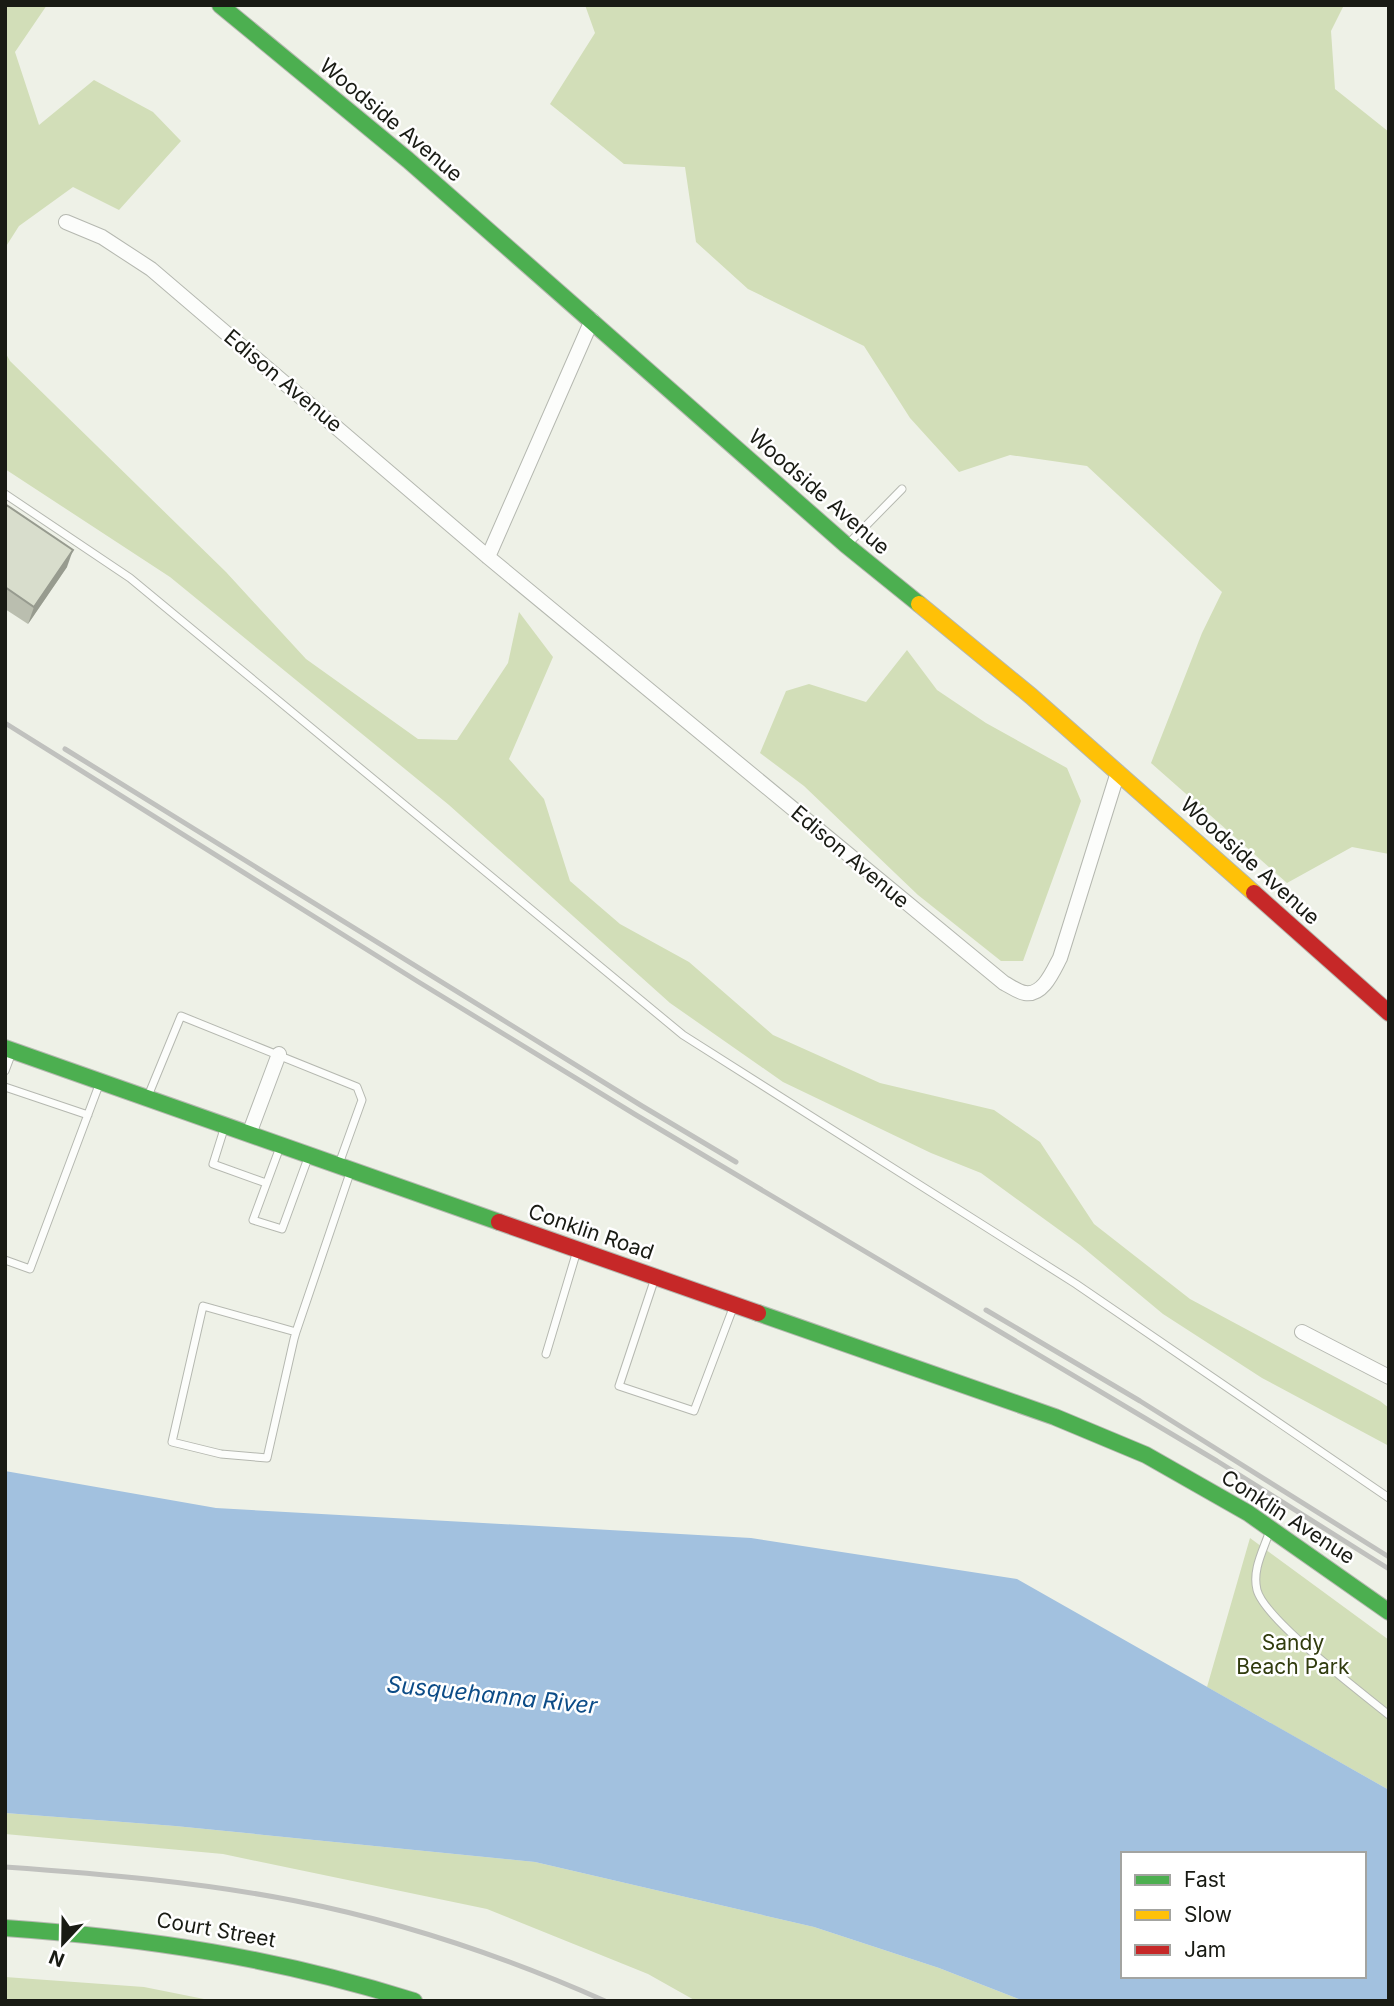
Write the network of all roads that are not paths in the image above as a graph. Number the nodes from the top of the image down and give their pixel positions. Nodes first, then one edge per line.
1 (220, 5) edge
2 (66, 222) dead end
3 (592, 320) junction
4 (902, 489) dead end
5 (5, 494) edge
6 (846, 545) junction
7 (488, 557) junction
8 (1118, 772) junction
9 (1389, 1013) edge
10 (9, 1049) edge
11 (279, 1054) junction
12 (5, 1071) edge
13 (101, 1081) junction
14 (5, 1087) edge
15 (148, 1098) junction
16 (88, 1115) junction
17 (226, 1125) junction
18 (249, 1133) junction
19 (281, 1144) junction
20 (309, 1154) junction
21 (345, 1167) junction
22 (266, 1183) junction
23 (577, 1249) junction
24 (5, 1260) edge
25 (655, 1276) junction
26 (734, 1304) junction
27 (296, 1332) junction
28 (1302, 1332) dead end
29 (546, 1354) dead end
30 (1389, 1377) edge
31 (1161, 1462) joint
32 (1389, 1498) edge
33 (1270, 1529) junction
34 (1389, 1612) edge
35 (1389, 1715) edge
36 (5, 1928) edge
37 (414, 2001) edge

1 - 3 main road, Woodside Avenue
2 - 7 street, Edison Avenue
3 - 6 main road, Woodside Avenue
3 - 7 street
4 - 6 lane
5 - 32 lane
6 - 8 main road, Woodside Avenue
7 - 8 street, Edison Avenue
8 - 9 main road, Woodside Avenue
10 - 12 lane
10 - 13 main road, Conklin Road
11 - 15 lane
11 - 18 street
11 - 21 lane
13 - 15 main road, Conklin Road
13 - 16 lane
14 - 16 lane
15 - 17 main road, Conklin Road
16 - 24 lane
17 - 18 main road, Conklin Road
17 - 22 lane
18 - 19 main road, Conklin Road
19 - 20 main road, Conklin Road
19 - 22 lane
20 - 21 main road, Conklin Road
20 - 22 lane
21 - 23 main road, Conklin Road
21 - 27 lane
23 - 25 main road, Conklin Road
23 - 29 lane
25 - 26 main road, Conklin Road
25 - 26 lane
26 - 31 main road, Conklin Road
27 - 27 lane
28 - 30 street
31 - 33 main road, Conklin Avenue
33 - 34 main road, Conklin Avenue
33 - 35 lane
36 - 37 main road, Court Street

